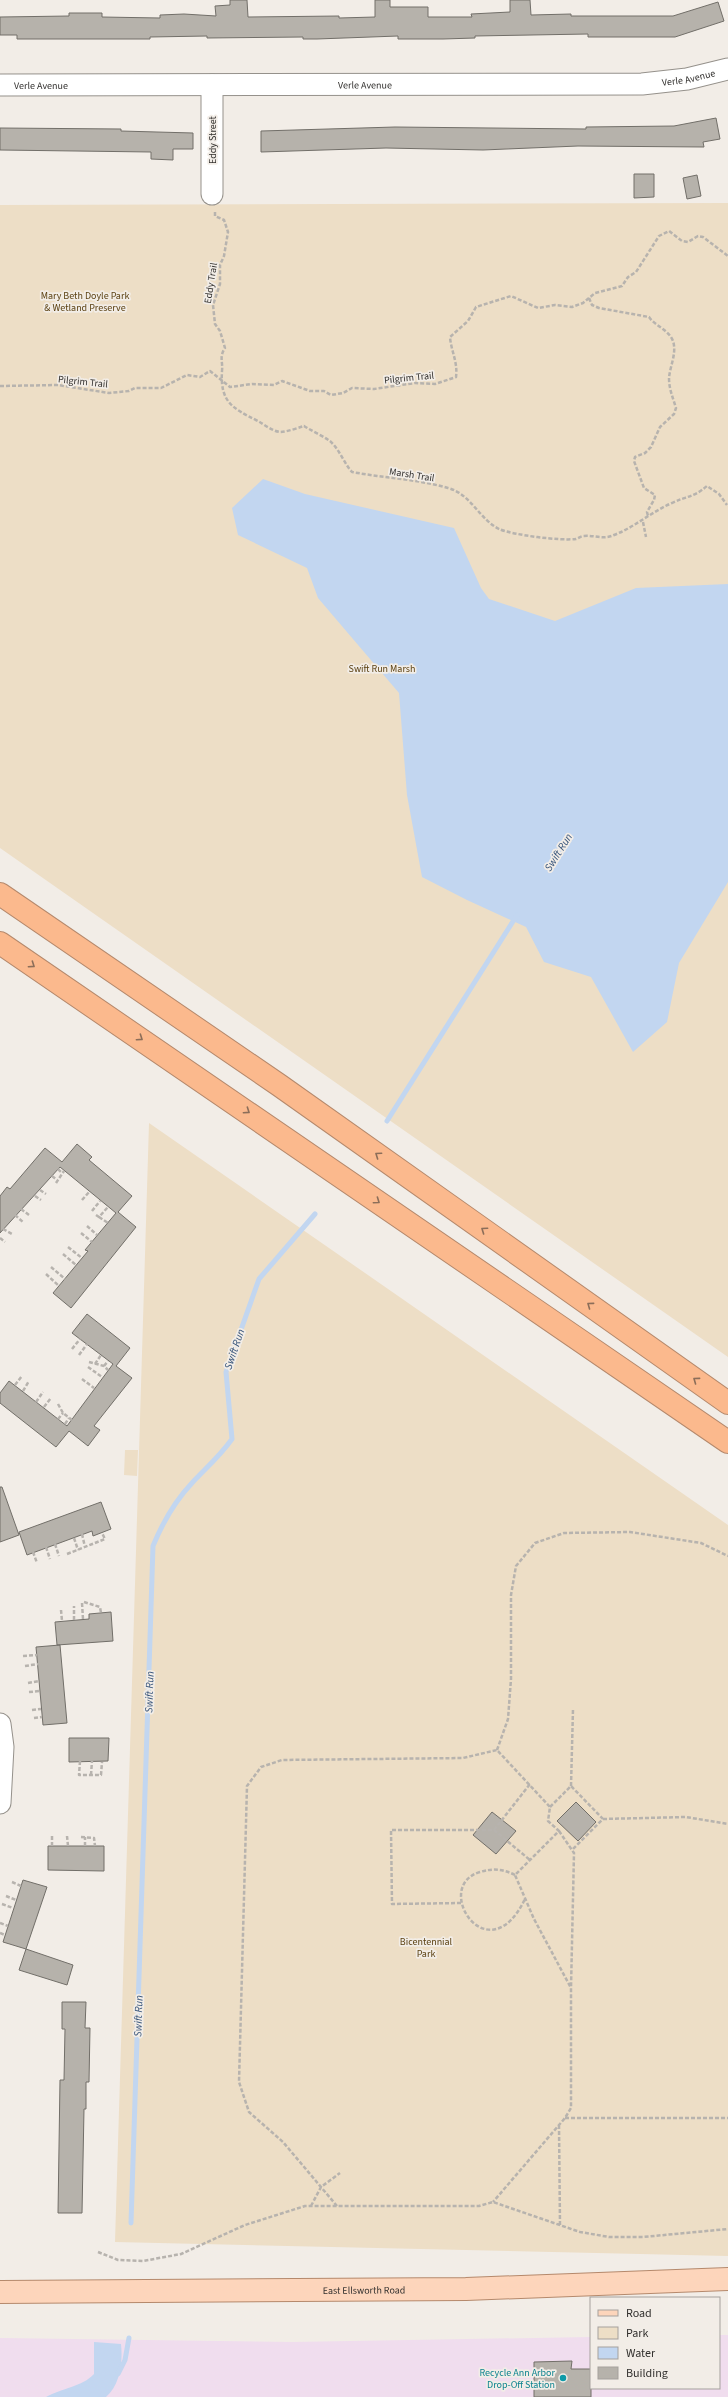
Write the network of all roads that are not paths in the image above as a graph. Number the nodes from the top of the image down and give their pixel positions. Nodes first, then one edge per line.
1 (728, 69) edge
2 (0, 85) edge
3 (212, 85) junction
4 (212, 194) road end
5 (0, 894) edge
6 (0, 943) edge
7 (728, 1403) edge
8 (728, 1442) edge
9 (0, 1724) edge
10 (0, 1803) edge
11 (728, 2280) edge
12 (0, 2292) edge

1 - 3 street, Verle Avenue
2 - 3 street, Verle Avenue
3 - 4 street, Eddy Street
7 -> 5 highway
6 -> 8 highway
9 - 10 street
11 - 12 main road, East Ellsworth Road

